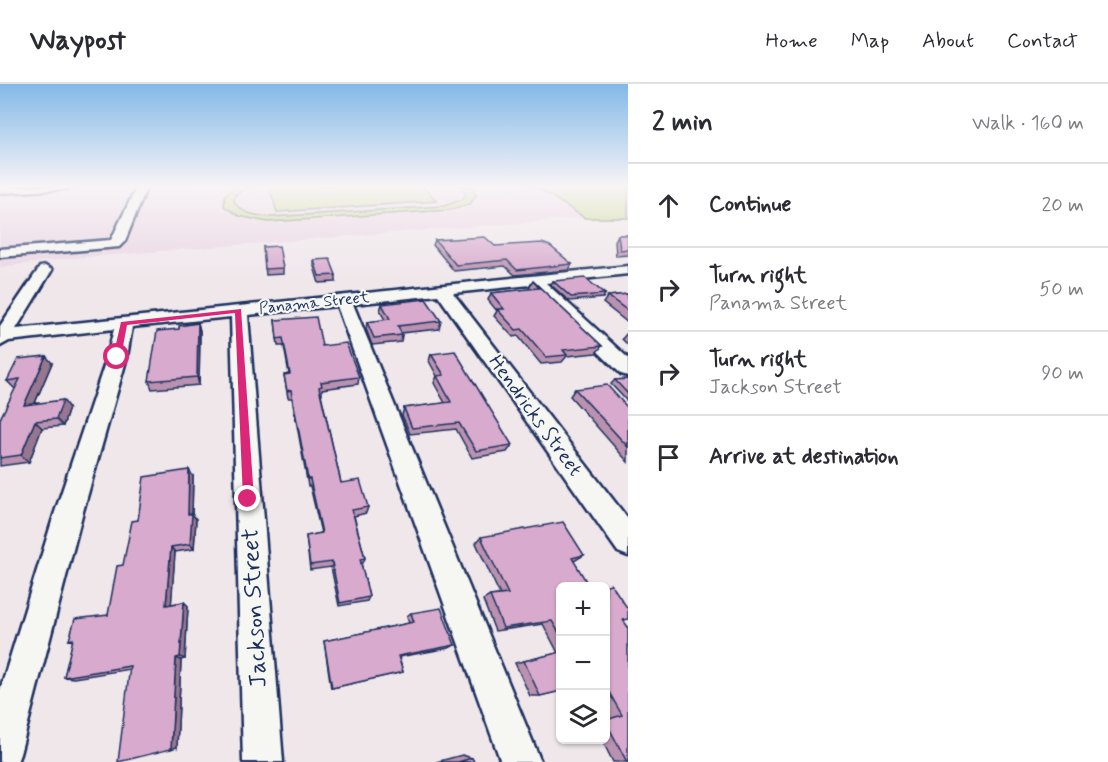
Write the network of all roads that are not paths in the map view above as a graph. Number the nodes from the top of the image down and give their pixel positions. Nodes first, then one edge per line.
1 (128, 218) edge
2 (0, 254) edge
3 (45, 270) dead end
4 (625, 273) edge
5 (534, 280) junction
6 (442, 289) junction
7 (343, 300) junction
8 (239, 311) junction
9 (124, 323) junction
10 (1, 337) edge
11 (628, 369) edge
12 (628, 542) edge
13 (0, 754) edge
14 (263, 762) edge
15 (521, 762) edge

1 - 2 street
3 - 10 street
4 - 5 street, Panama Street
5 - 6 street, Panama Street
5 - 11 street
6 - 7 street, Panama Street
6 - 12 street, Hendricks Street
7 - 8 street, Panama Street
7 - 15 street
8 - 9 street, Panama Street
8 - 14 street, Jackson Street
9 - 10 street, Panama Street
9 - 13 street

